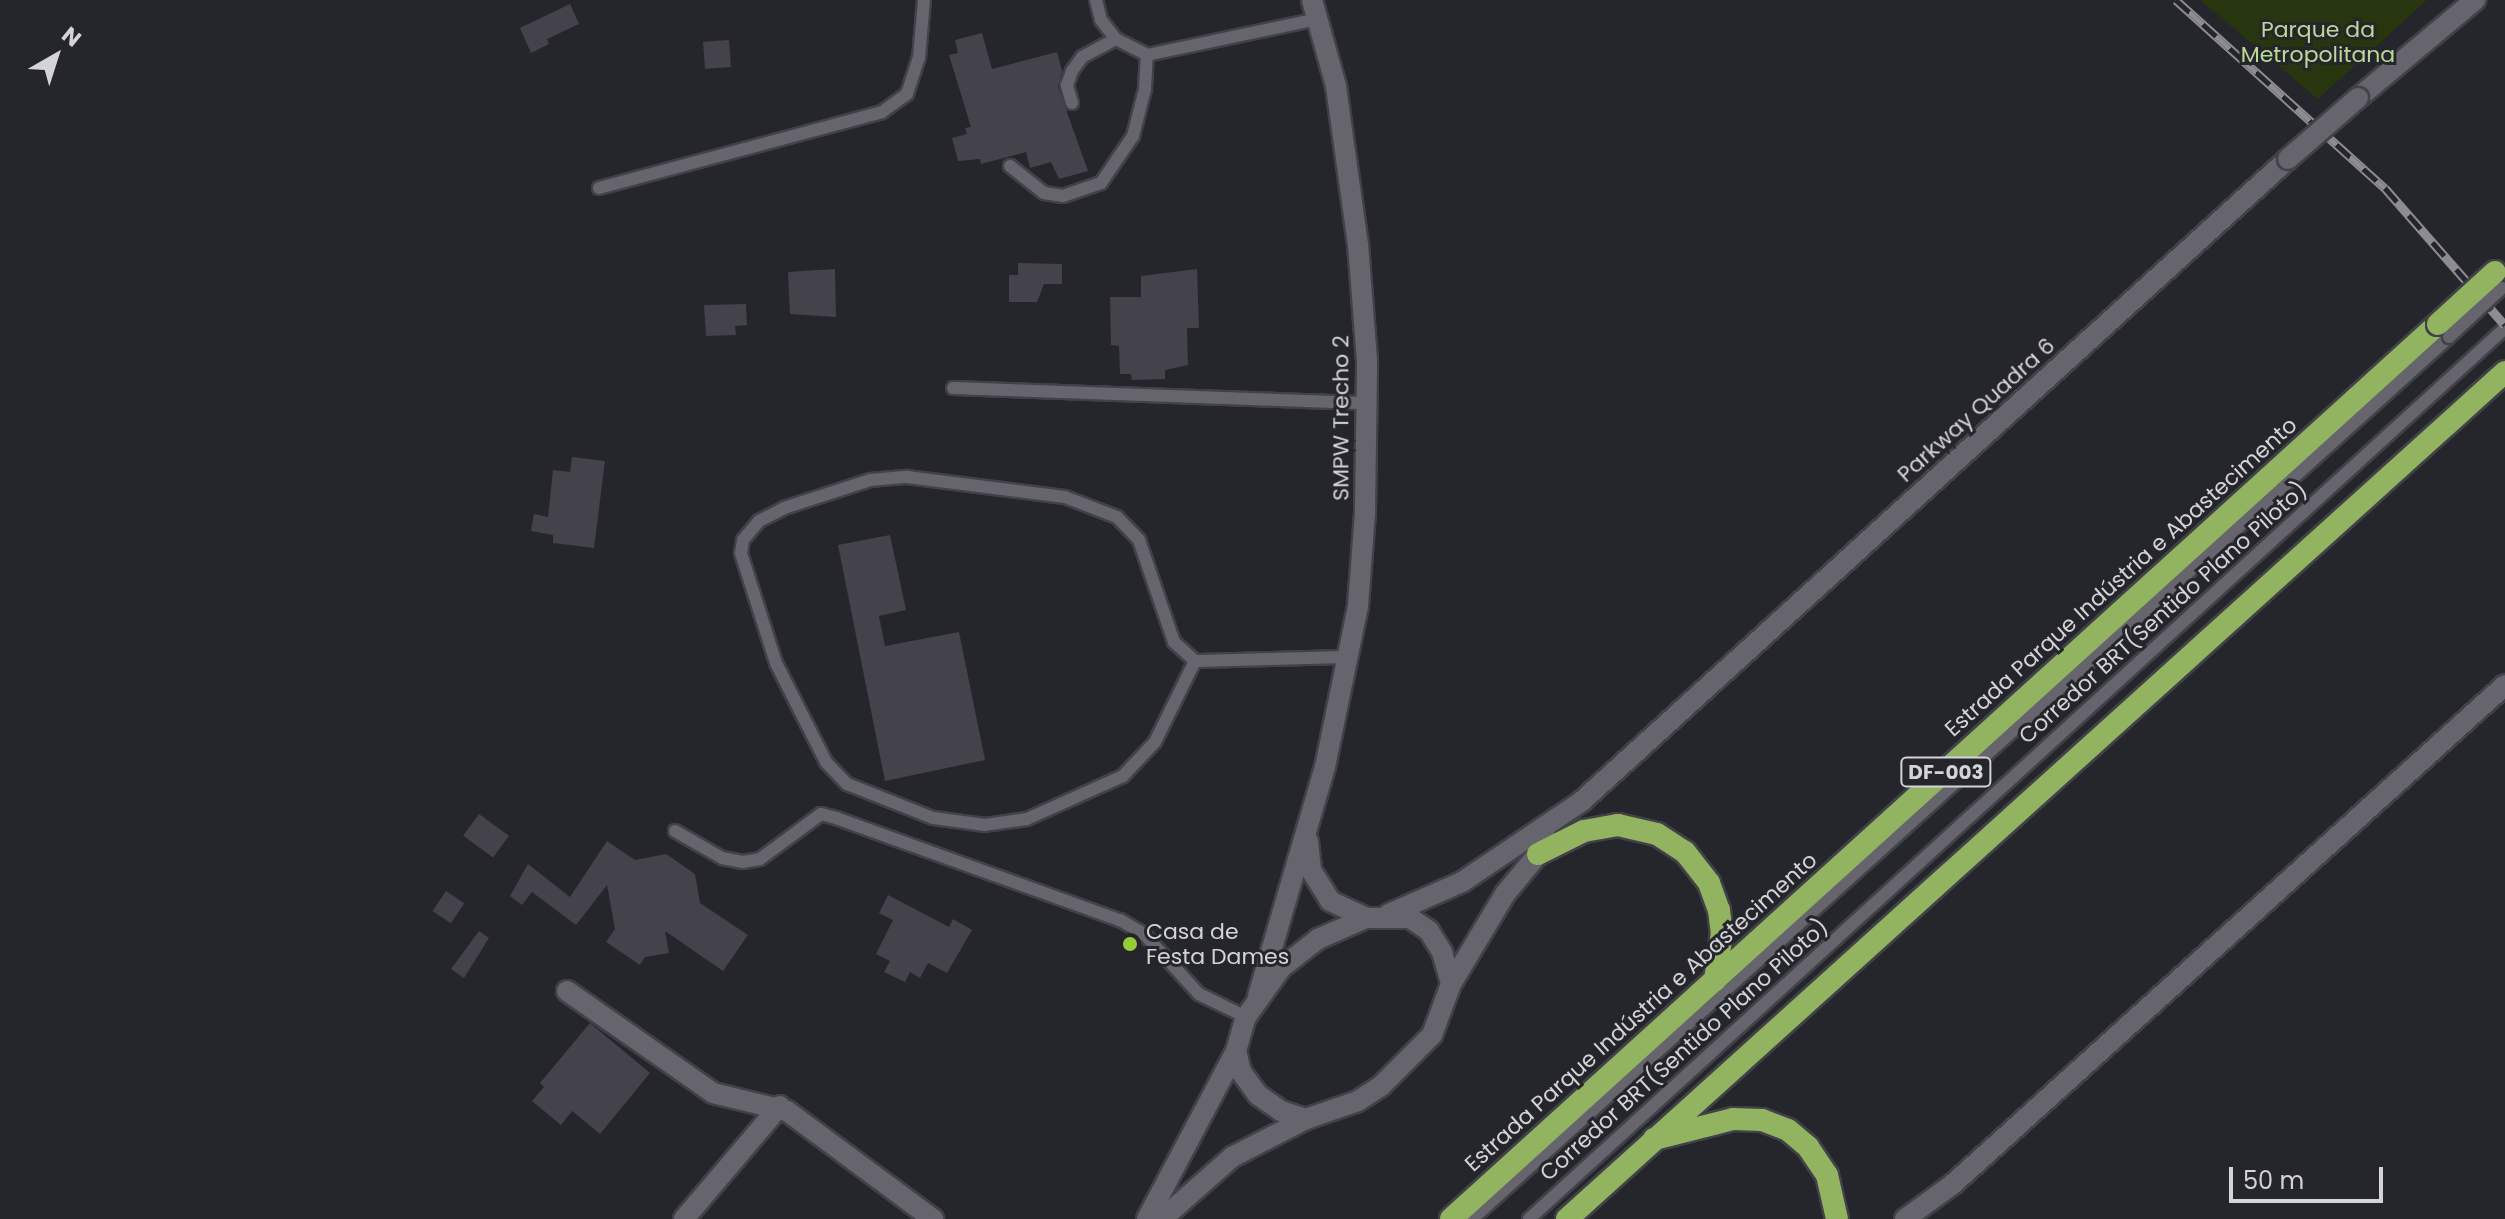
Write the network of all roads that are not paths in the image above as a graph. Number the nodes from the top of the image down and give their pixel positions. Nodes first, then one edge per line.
1 (924, 0) edge
2 (1096, 0) edge
3 (2454, 0) edge
4 (2475, 0) edge
5 (1315, 10) edge
6 (1116, 39) junction
7 (1147, 55) junction
8 (2404, 57) junction
9 (1072, 103) dead end
10 (1010, 166) dead end
11 (599, 188) dead end
12 (2502, 277) edge
13 (2505, 328) edge
14 (2444, 331) junction
15 (2498, 378) edge
16 (953, 388) dead end
17 (1367, 403) junction
18 (1347, 657) junction
19 (1195, 661) junction
20 (2505, 685) edge
21 (1582, 801) junction
22 (675, 831) dead end
23 (1307, 834) junction
24 (1538, 854) junction
25 (1389, 914) junction
26 (1366, 918) junction
27 (1715, 980) junction
28 (1451, 984) junction
29 (567, 991) dead end
30 (1258, 996) junction
31 (1246, 1017) junction
32 (1236, 1051) junction
33 (780, 1106) junction
34 (1306, 1119) junction
35 (1649, 1140) junction
36 (1953, 1184) junction
37 (684, 1219) edge
38 (933, 1219) edge
39 (1147, 1219) edge
40 (1162, 1219) edge
41 (1451, 1219) edge
42 (1472, 1219) edge
43 (1529, 1219) edge
44 (1567, 1219) edge
45 (1837, 1219) edge
46 (1905, 1219) edge
47 (1922, 1219) edge

1 - 11 lane
2 - 6 lane
3 - 8 street, Parkway Quadra 6
4 - 8 street, Parkway Quadra 6
5 - 7 lane
5 - 17 street, SMPW Trecho 2
6 - 7 lane
6 - 9 lane
7 - 10 lane
8 - 21 street, Parkway Quadra 6, bridge
12 - 14 highway, Estrada Parque Indústria e Abastecimento / DF-003, bridge
13 - 43 lane, Corredor BRT(Sentido Plano Piloto)
14 - 27 highway, Estrada Parque Indústria e Abastecimento / DF-003
14 - 42 lane
15 - 35 highway
16 - 17 lane
17 - 18 street, SMPW Trecho 2
18 - 19 lane
18 - 23 street, SMPW Trecho 2
19 - 19 lane
20 - 36 street
21 - 24 street, Parkway Quadra 6
21 - 25 street, Parkway Quadra 6
22 - 31 lane
23 - 26 street
23 - 30 street, SMPW Trecho 2
24 - 27 highway
24 - 28 street, Parkway Quadra 6
25 - 26 street
25 - 28 street
26 - 30 street
27 - 41 highway, Estrada Parque Indústria e Abastecimento / DF-003
28 - 34 street
29 - 33 street
30 - 31 street
31 - 32 street
32 - 34 street
32 - 39 street
33 - 37 street
33 - 38 street
34 - 40 street
35 - 44 highway
35 - 45 highway
36 - 46 street
36 - 47 street

